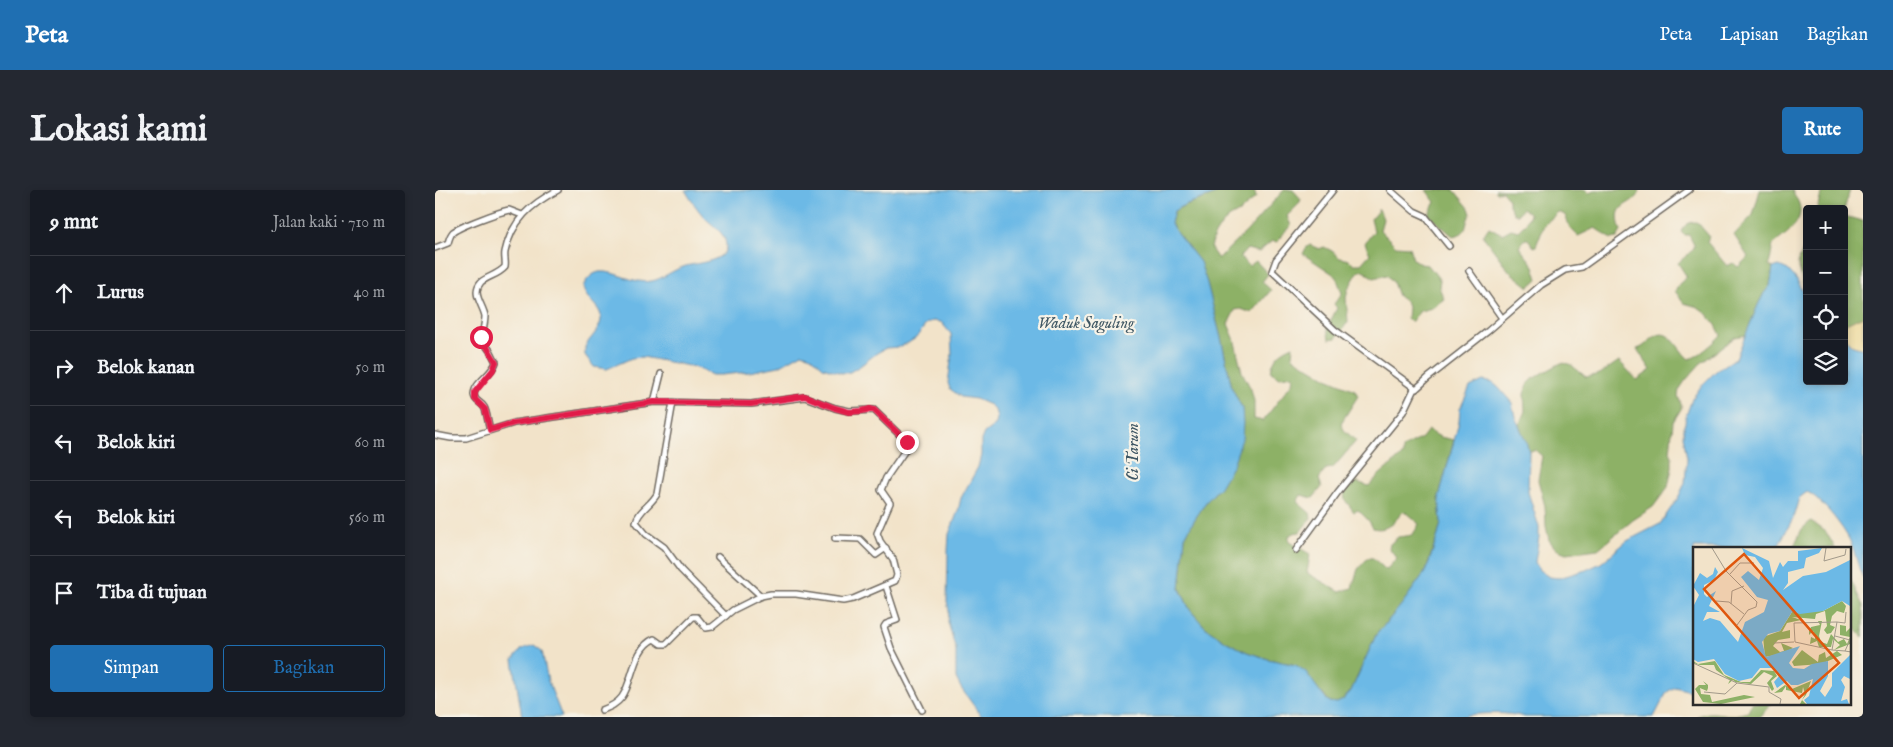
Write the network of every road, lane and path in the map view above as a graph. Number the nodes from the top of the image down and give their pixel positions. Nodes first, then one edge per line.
1 (558, 190) edge
2 (1333, 190) edge
3 (1390, 190) edge
4 (1689, 190) edge
5 (521, 215) junction
6 (1449, 246) dead end
7 (435, 248) edge
8 (1469, 271) dead end
9 (1502, 318) junction
10 (661, 374) dead end
11 (1414, 388) junction
12 (654, 402) junction
13 (673, 402) junction
14 (490, 430) junction
15 (435, 435) edge
16 (835, 538) dead end
17 (886, 548) junction
18 (1295, 550) dead end
19 (718, 558) dead end
20 (886, 586) junction
21 (761, 596) junction
22 (726, 616) junction
23 (602, 710) dead end
24 (922, 710) dead end

1 - 5 street
2 - 11 street
3 - 6 street
4 - 9 street
5 - 7 street
5 - 14 street
8 - 9 street
9 - 11 street
10 - 12 street
11 - 18 street
12 - 13 street
12 - 14 street
13 - 17 street
13 - 22 street
14 - 15 street
16 - 17 street
17 - 20 street
19 - 21 street
20 - 21 street
20 - 24 street
21 - 22 street
22 - 23 street

